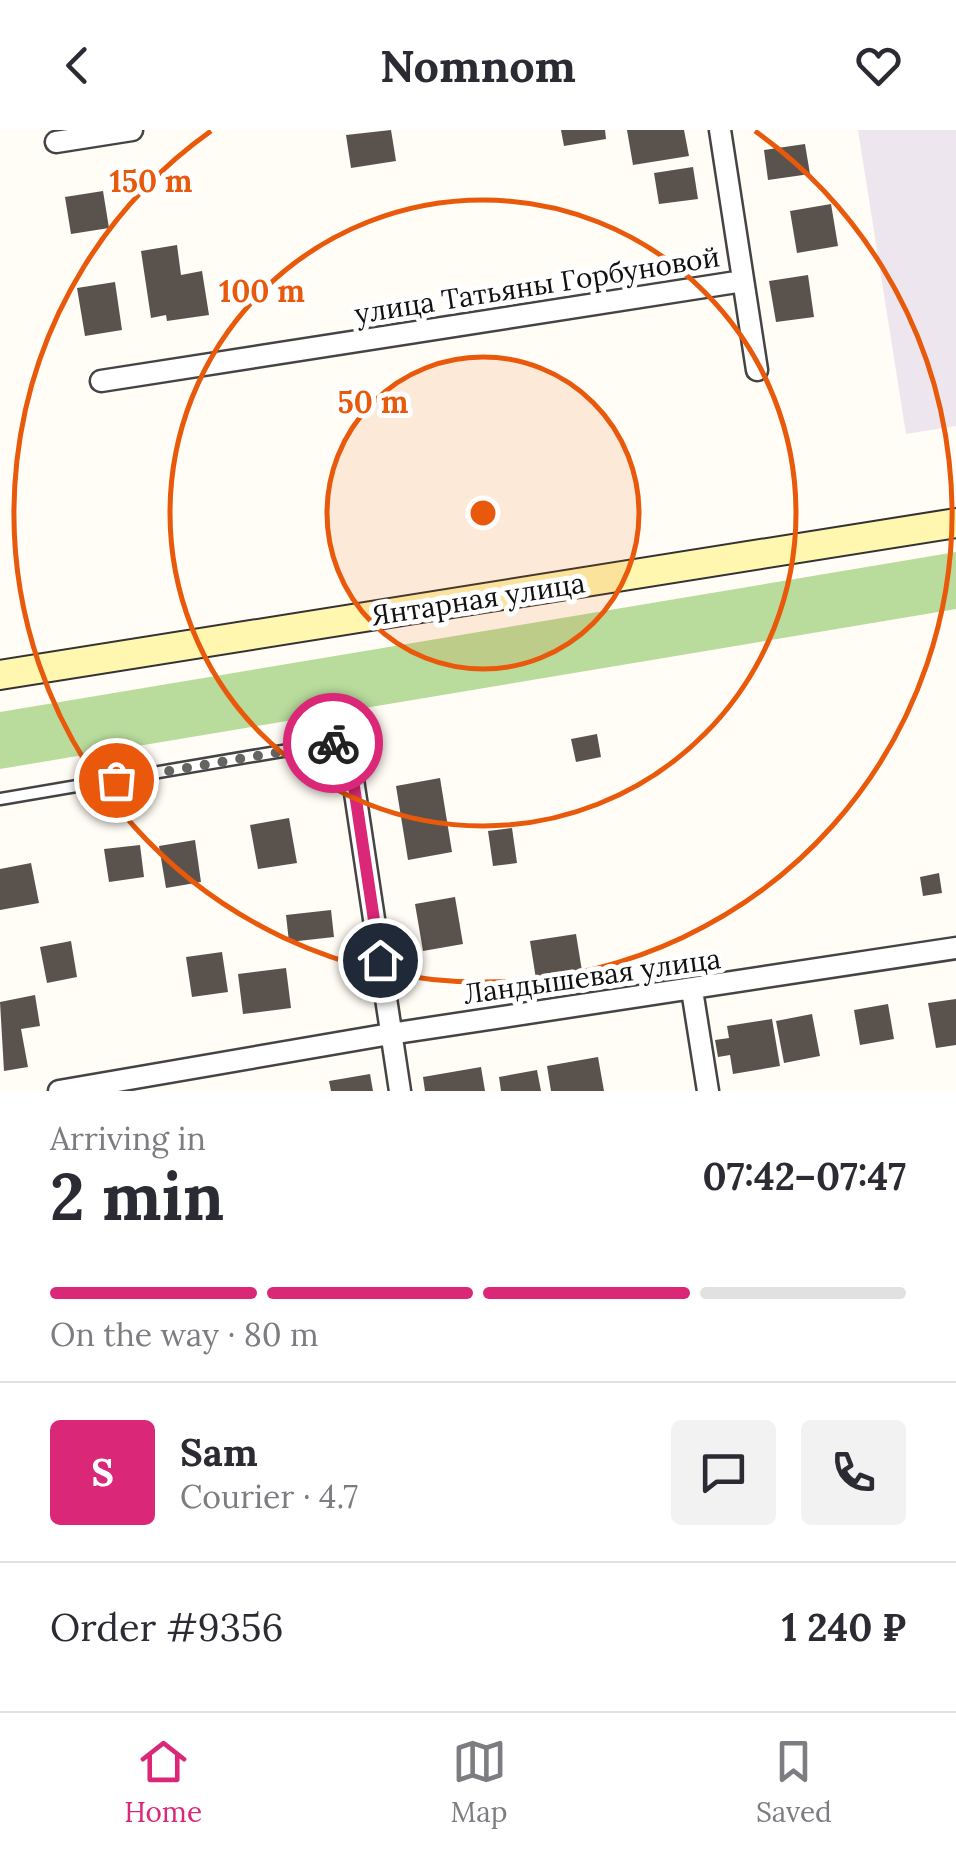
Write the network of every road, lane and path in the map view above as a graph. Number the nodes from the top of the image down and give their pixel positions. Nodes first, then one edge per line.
1 (132, 130) edge
2 (720, 130) edge
3 (56, 142) dead end
4 (743, 281) junction
5 (757, 370) dead end
6 (101, 381) dead end
7 (954, 523) edge
8 (5, 671) edge
9 (347, 740) joint
10 (0, 799) edge
11 (956, 948) edge
12 (692, 990) junction
13 (390, 1034) junction
14 (60, 1091) edge
15 (400, 1091) edge
16 (708, 1091) edge

1 - 3 street
2 - 4 street
4 - 5 street
4 - 6 street, улица Татьяны Горбуновой
7 - 8 street, Янтарная улица
9 - 10 lane
9 - 13 street
11 - 12 street, Ландышевая улица
12 - 13 street, Ландышевая улица
12 - 16 street
13 - 14 street, Ландышевая улица
13 - 15 street

